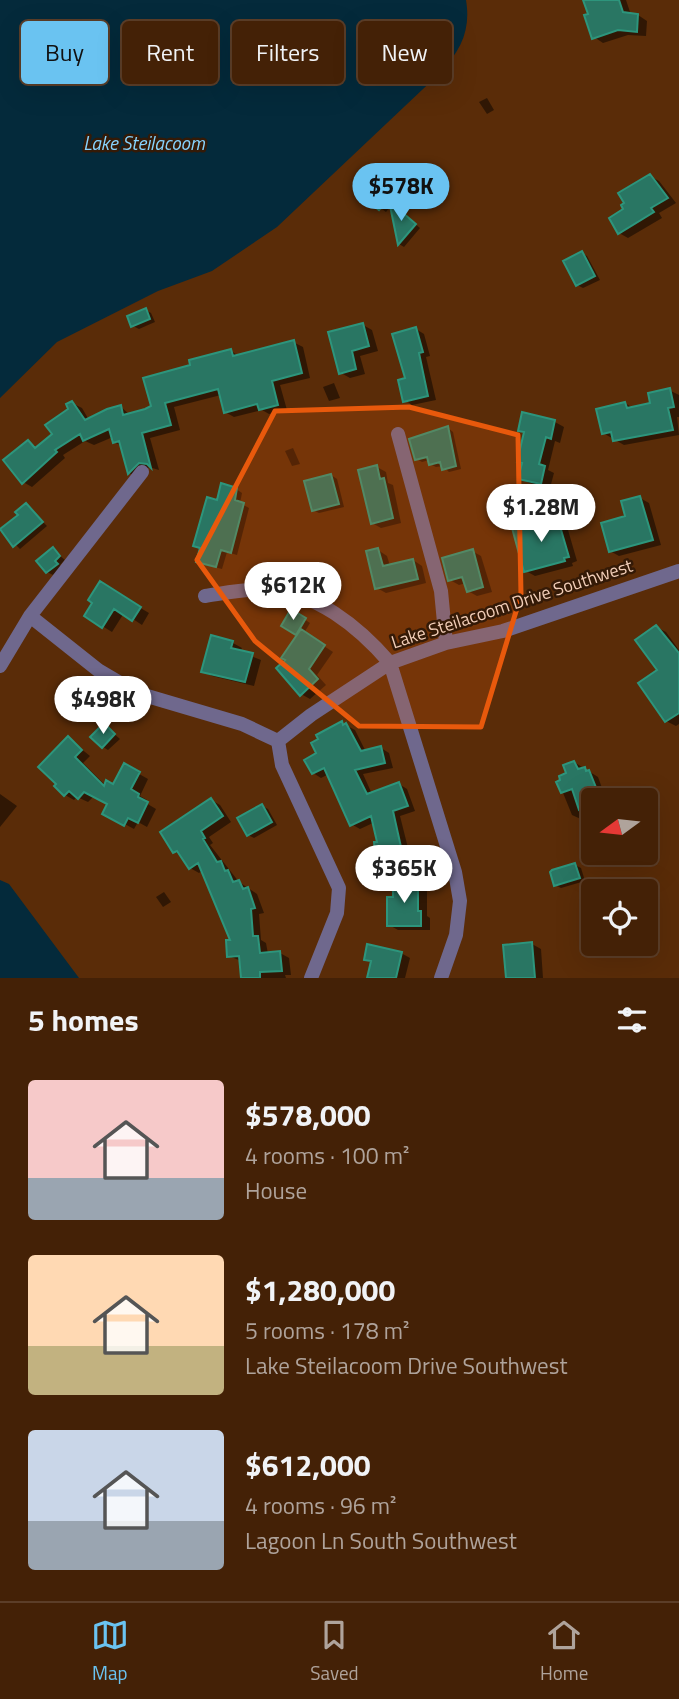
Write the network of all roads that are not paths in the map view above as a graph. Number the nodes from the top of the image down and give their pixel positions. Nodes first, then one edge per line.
1 (398, 434) dead end
2 (142, 472) dead end
3 (679, 571) edge
4 (205, 596) dead end
5 (30, 617) junction
6 (446, 643) junction
7 (390, 663) junction
8 (0, 666) edge
9 (278, 741) junction
10 (311, 978) edge
11 (442, 978) edge

1 - 6 street
2 - 5 street
3 - 6 street, Lake Steilacoom Drive Southwest
4 - 7 street
5 - 8 street
5 - 9 street
6 - 7 street, Lake Steilacoom Drive Southwest
7 - 9 street
7 - 11 street, Lake Steilacoom Drive Southwest
9 - 10 street

